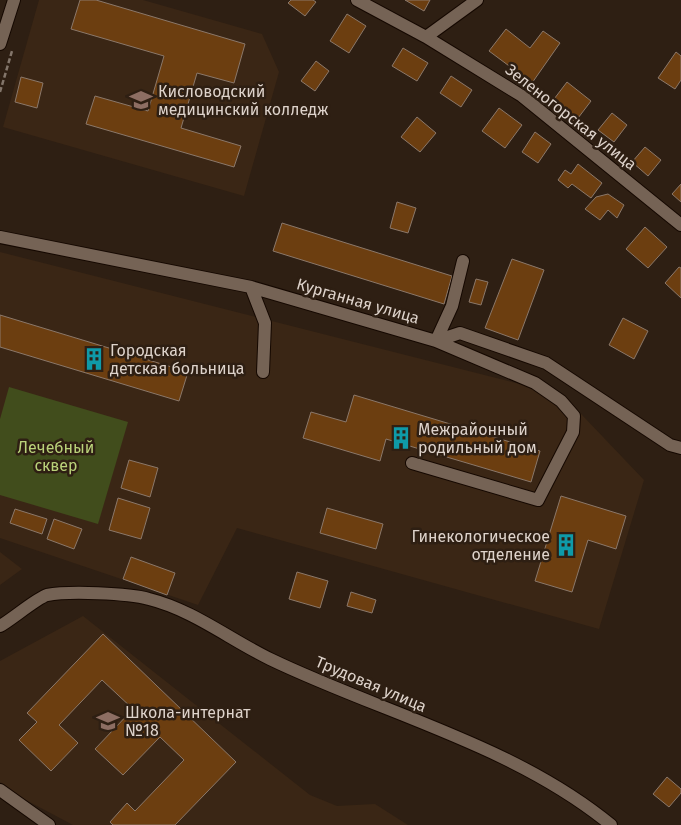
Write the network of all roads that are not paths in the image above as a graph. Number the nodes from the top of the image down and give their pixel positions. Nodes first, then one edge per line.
1 (14, 0) edge
2 (357, 0) edge
3 (477, 0) edge
4 (426, 37) junction
5 (0, 44) edge
6 (681, 225) edge
7 (0, 237) edge
8 (463, 262) dead end
9 (251, 287) junction
10 (436, 340) junction
11 (263, 372) dead end
12 (681, 448) edge
13 (412, 463) dead end
14 (0, 626) edge
15 (0, 790) edge
16 (49, 825) edge
17 (611, 825) edge

1 - 5 street
2 - 4 street, Зеленогорская улица
3 - 4 street
4 - 6 street, Зеленогорская улица
7 - 9 street, Курганная улица
8 - 10 street
9 - 10 street, Курганная улица
9 - 11 street
10 - 12 street, Курганная улица
10 - 13 street
14 - 17 street, Трудовая улица
15 - 16 street

